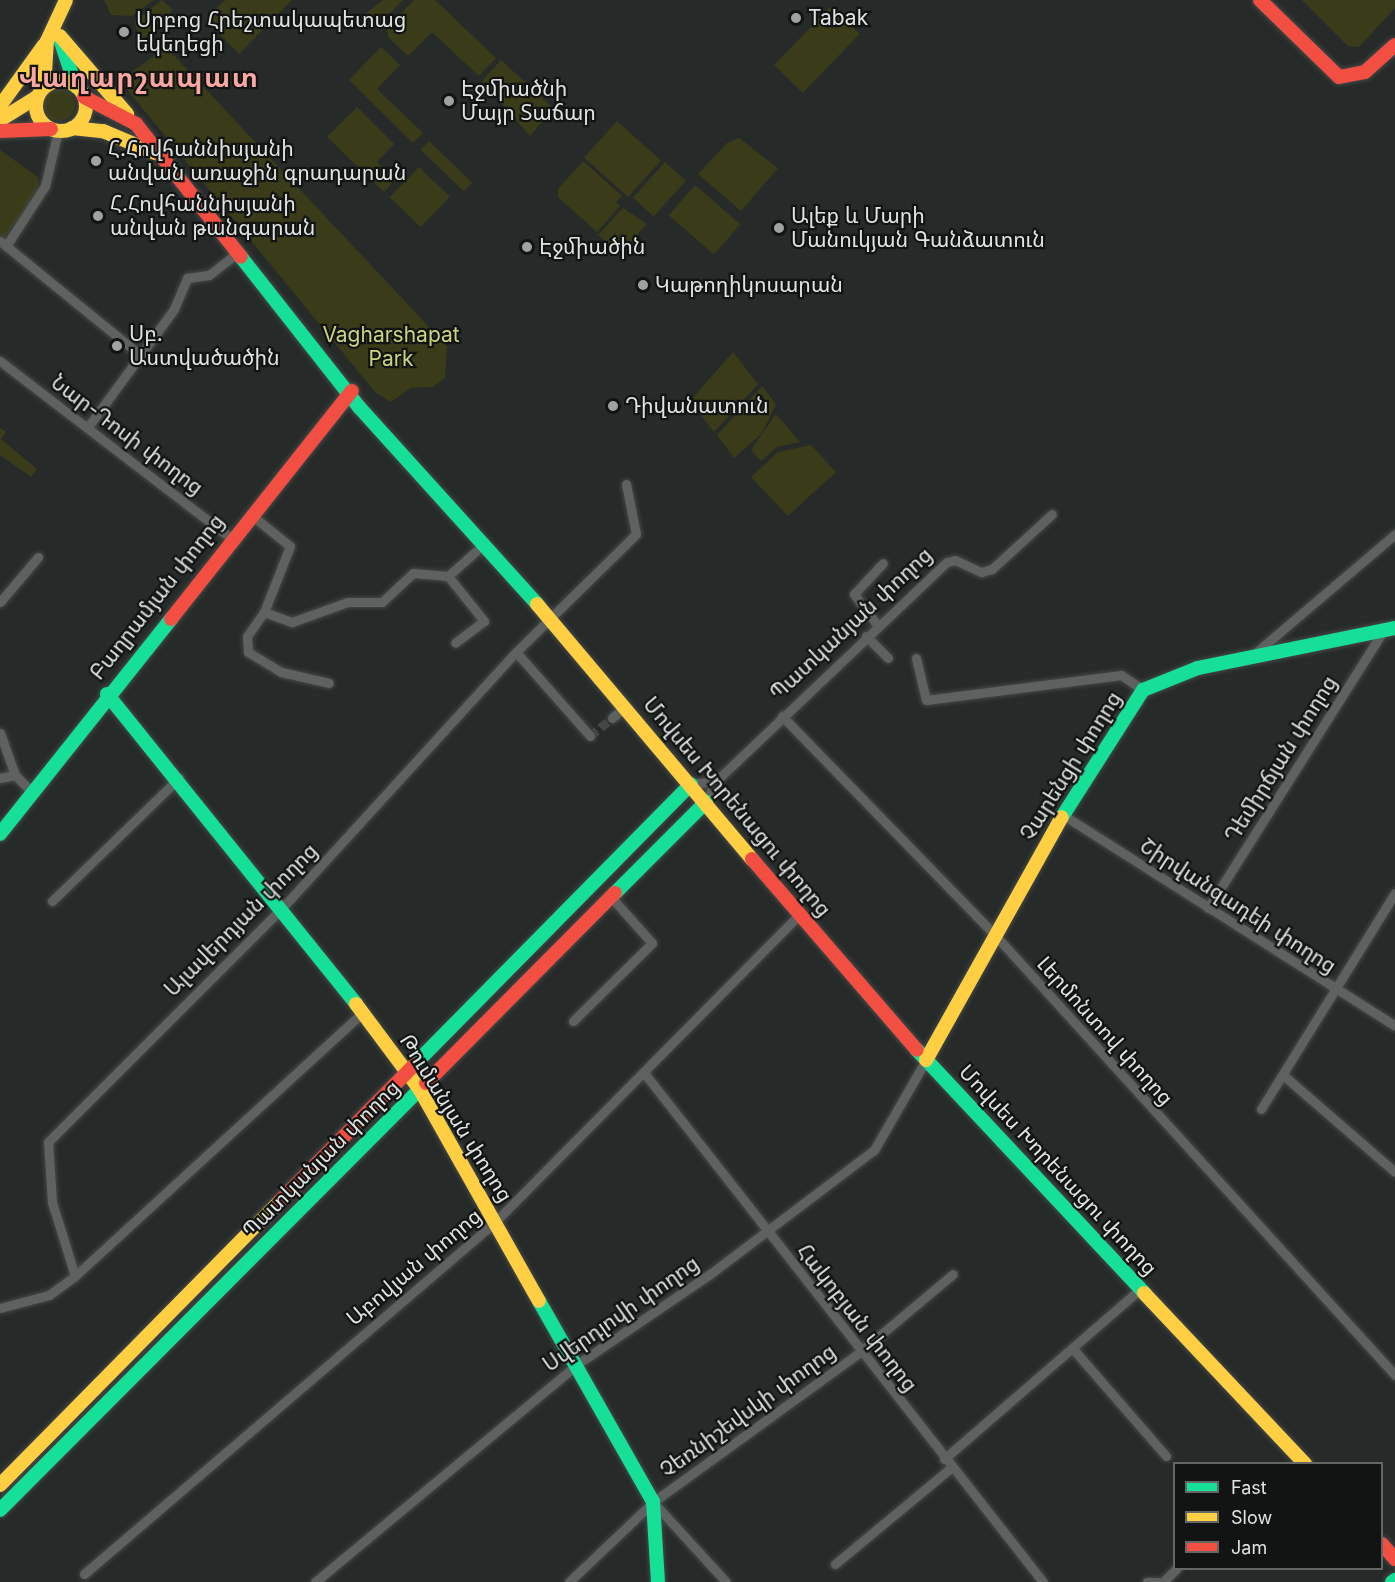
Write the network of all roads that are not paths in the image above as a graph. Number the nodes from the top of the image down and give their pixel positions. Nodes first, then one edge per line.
1 (66, 0) edge
2 (1260, 0) edge
3 (53, 38) junction
4 (1395, 45) edge
5 (41, 92) junction
6 (80, 92) junction
7 (0, 106) edge
8 (0, 120) edge
9 (136, 124) junction
10 (72, 128) junction
11 (0, 130) edge
12 (54, 130) junction
13 (161, 157) junction
14 (3, 244) edge
15 (237, 253) junction
16 (139, 354) junction
17 (0, 362) edge
18 (352, 391) junction
19 (88, 427) junction
20 (626, 484) dead end
21 (250, 514) junction
22 (1052, 514) dead end
23 (1395, 534) edge
24 (231, 538) junction
25 (485, 543) junction
26 (38, 557) dead end
27 (883, 563) dead end
28 (448, 576) junction
29 (0, 602) edge
30 (264, 612) junction
31 (550, 617) junction
32 (878, 626) junction
33 (1389, 629) edge
34 (866, 636) junction
35 (455, 643) dead end
36 (516, 652) junction
37 (1253, 655) junction
38 (888, 658) dead end
39 (916, 658) dead end
40 (329, 683) dead end
41 (1143, 690) junction
42 (107, 694) junction
43 (626, 706) junction
44 (782, 716) junction
45 (612, 718) tunnel mouth
46 (0, 733) edge
47 (590, 736) dead end
48 (15, 775) junction
49 (0, 778) edge
50 (179, 778) junction
51 (716, 781) junction
52 (692, 784) junction
53 (32, 792) junction
54 (706, 802) junction
55 (1062, 815) junction
56 (0, 834) edge
57 (1395, 893) edge
58 (611, 897) junction
59 (52, 901) dead end
60 (283, 907) junction
61 (1208, 908) junction
62 (798, 915) junction
63 (995, 935) junction
64 (1335, 989) junction
65 (363, 1012) junction
66 (573, 1021) dead end
67 (1395, 1026) edge
68 (926, 1060) junction
69 (408, 1073) junction
70 (645, 1074) junction
71 (1283, 1075) junction
72 (420, 1090) junction
73 (1261, 1109) dead end
74 (1395, 1172) edge
75 (495, 1222) junction
76 (767, 1230) junction
77 (953, 1274) dead end
78 (75, 1276) junction
79 (1140, 1289) junction
80 (0, 1308) edge
81 (1072, 1349) junction
82 (860, 1352) junction
83 (576, 1365) junction
84 (1395, 1375) edge
85 (43, 1442) junction
86 (56, 1454) junction
87 (1166, 1456) dead end
88 (944, 1459) junction
89 (1303, 1462) edge
90 (952, 1467) junction
91 (0, 1485) edge
92 (653, 1503) junction
93 (0, 1510) edge
94 (1383, 1545) edge
95 (1395, 1559) edge
96 (835, 1564) dead end
97 (1176, 1570) edge
98 (84, 1574) dead end
99 (315, 1582) edge
100 (569, 1582) edge
101 (658, 1582) edge
102 (726, 1582) edge
103 (1043, 1582) edge
104 (1148, 1582) edge
105 (1157, 1582) edge
106 (1163, 1582) edge

1 - 3 main road
2 - 4 main road
3 - 5 main road
3 - 6 main road
3 - 7 main road
3 - 9 main road
5 - 6 main road
5 - 8 main road
5 - 12 main road
6 - 9 main road, Մովսես Խորենացու փողոց
6 - 10 main road
9 - 13 main road, Մովսես Խորենացու փողոց
10 - 12 main road
10 - 13 main road, Մովսես Խորենացու փողոց
11 - 12 main road
12 - 14 street
13 - 15 main road, Մովսես Խորենացու փողոց
14 - 16 street
15 - 16 street
15 - 18 main road, Մովսես Խորենացու փողոց
16 - 19 street
17 - 19 street, Նար-Դոսի փողոց
18 - 21 main road, Բաղրամյան փողոց
18 - 25 main road, Մովսես Խորենացու փողոց
19 - 24 street, Նար-Դոսի փողոց
20 - 31 street, Ալավերդյան փողոց
21 - 24 main road, Բաղրամյան փողոց
21 - 30 street
22 - 32 street, Պատկանյան փողոց
23 - 37 street
24 - 42 main road, Բաղրամյան փողոց
25 - 28 street
25 - 31 main road, Մովսես Խորենացու փողոց
26 - 29 street
27 - 32 street
28 - 30 street
28 - 35 street
30 - 40 street
31 - 36 street, Ալավերդյան փողոց
31 - 43 main road, Մովսես Խորենացու փողոց
32 - 34 street, Պատկանյան փողոց
33 - 37 main road, Չարենցի փողոց
33 - 61 street, Դեմիրճյան փողոց
34 - 38 street
34 - 44 street, Պատկանյան փողոց
36 - 47 street
36 - 60 street, Ալավերդյան փողոց
37 - 41 main road, Չարենցի փողոց
39 - 41 street
41 - 55 main road, Չարենցի փողոց
42 - 50 main road, Թումանյան փողոց
42 - 53 main road, Բաղրամյան փողոց
43 - 45 street
43 - 52 main road, Մովսես Խորենացու փողոց
44 - 51 street, Պատկանյան փողոց
44 - 63 street, Լերմոնտով փողոց
46 - 48 street
48 - 49 street
48 - 53 street
50 - 59 street
50 - 60 main road, Թումանյան փողոց
51 - 52 street
51 - 54 street, Պատկանյան փողոց
52 - 54 main road, Մովսես Խորենացու փողոց
52 - 69 main road, Պատկանյան փողոց
53 - 56 main road, Բաղրամյան փողոց
54 - 58 main road, Պատկանյան փողոց
54 - 62 main road, Մովսես Խորենացու փողոց
55 - 61 street, Շիրվանզադեի փողոց
55 - 63 main road, Չարենցի փողոց
57 - 64 street
58 - 66 street
58 - 72 main road, Պատկանյան փողոց
60 - 65 main road, Թումանյան փողոց
60 - 78 street, Ալավերդյան փողոց
61 - 64 street, Շիրվանզադեի փողոց
62 - 68 main road, Մովսես Խորենացու փողոց
62 - 70 street, Աբովյան փողոց
63 - 68 main road, Չարենցի փողոց
63 - 84 street, Լերմոնտով փողոց
64 - 67 street, Շիրվանզադեի փողոց
64 - 71 street
65 - 69 main road, Թումանյան փողոց
65 - 78 street
68 - 76 street, Սվերդլովի փողոց
68 - 79 main road, Մովսես Խորենացու փողոց
69 - 72 main road, Թումանյան փողոց
69 - 85 main road, Պատկանյան փողոց
70 - 75 street, Աբովյան փողոց
70 - 76 street, Հակոբյան փողոց
71 - 73 street
71 - 74 street
72 - 75 main road, Թումանյան փողոց
72 - 86 main road, Պատկանյան փողոց
75 - 83 main road, Թումանյան փողոց
75 - 98 street, Աբովյան փողոց
76 - 82 street, Հակոբյան փողոց
76 - 83 street, Սվերդլովի փողոց
77 - 82 street, Չեռնիշեվսկի փողոց
78 - 80 street
79 - 81 street
79 - 89 main road, Մովսես Խորենացու փողոց
81 - 87 street
81 - 88 street
82 - 88 street, Հակոբյան փողոց
82 - 92 street, Չեռնիշեվսկի փողոց
83 - 92 main road, Թումանյան փողոց
83 - 99 street, Սվերդլովի փողոց
85 - 86 main road
85 - 91 main road, Պատկանյան փողոց
86 - 93 main road, Պատկանյան փողոց
88 - 90 street, Հակոբյան փողոց
90 - 96 street
90 - 103 street, Հակոբյան փողոց
92 - 100 street, Չեռնիշեվսկի փողոց
92 - 101 main road, Թումանյան փողոց
92 - 102 street
94 - 95 main road
97 - 106 street
104 - 105 street

